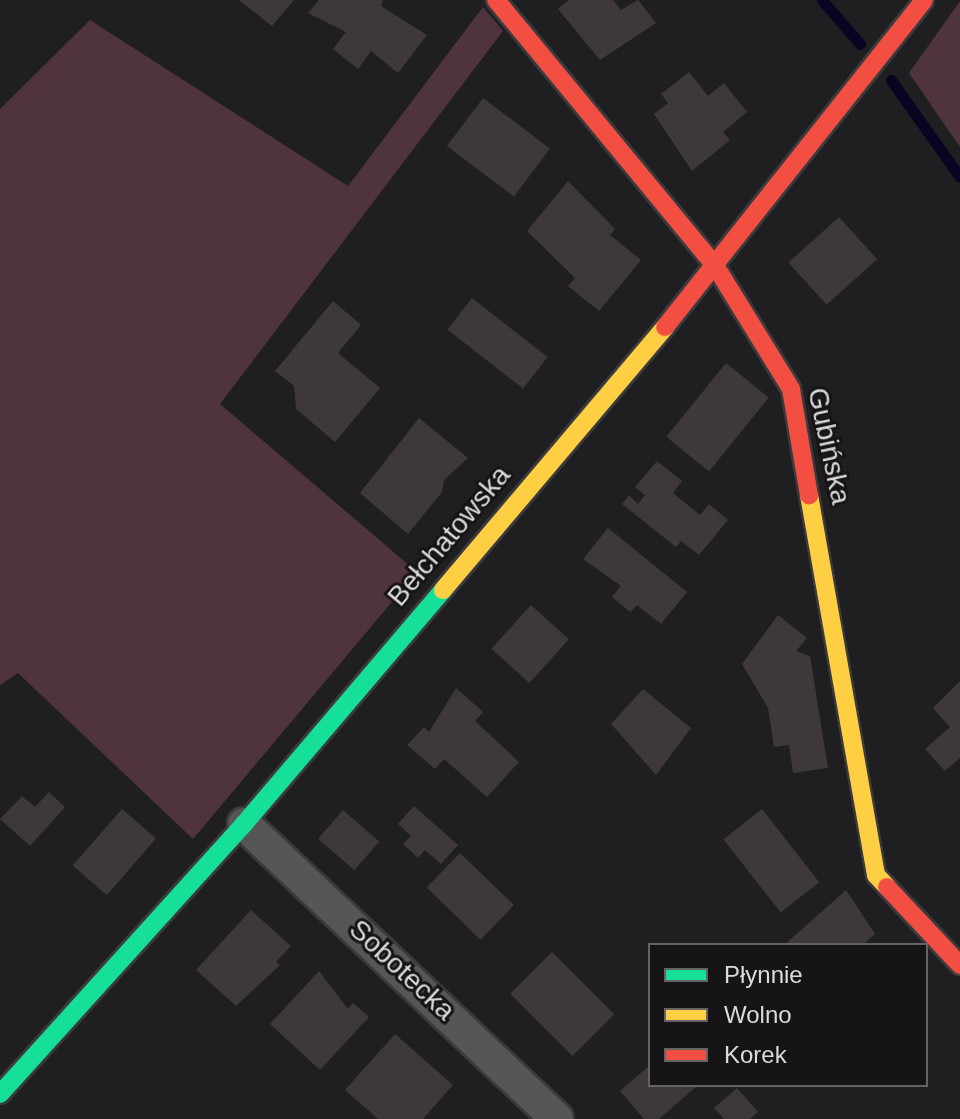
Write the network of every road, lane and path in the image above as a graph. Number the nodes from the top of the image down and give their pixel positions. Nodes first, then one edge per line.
1 (496, 0) edge
2 (924, 0) edge
3 (716, 267) junction
4 (244, 824) junction
5 (960, 965) edge
6 (0, 1094) edge
7 (557, 1119) edge

1 - 3 street, Gubińska
2 - 3 street, Bełchatowska
3 - 4 street, Bełchatowska
3 - 5 street, Gubińska
4 - 6 street, Bełchatowska
4 - 7 street, Sobotecka

